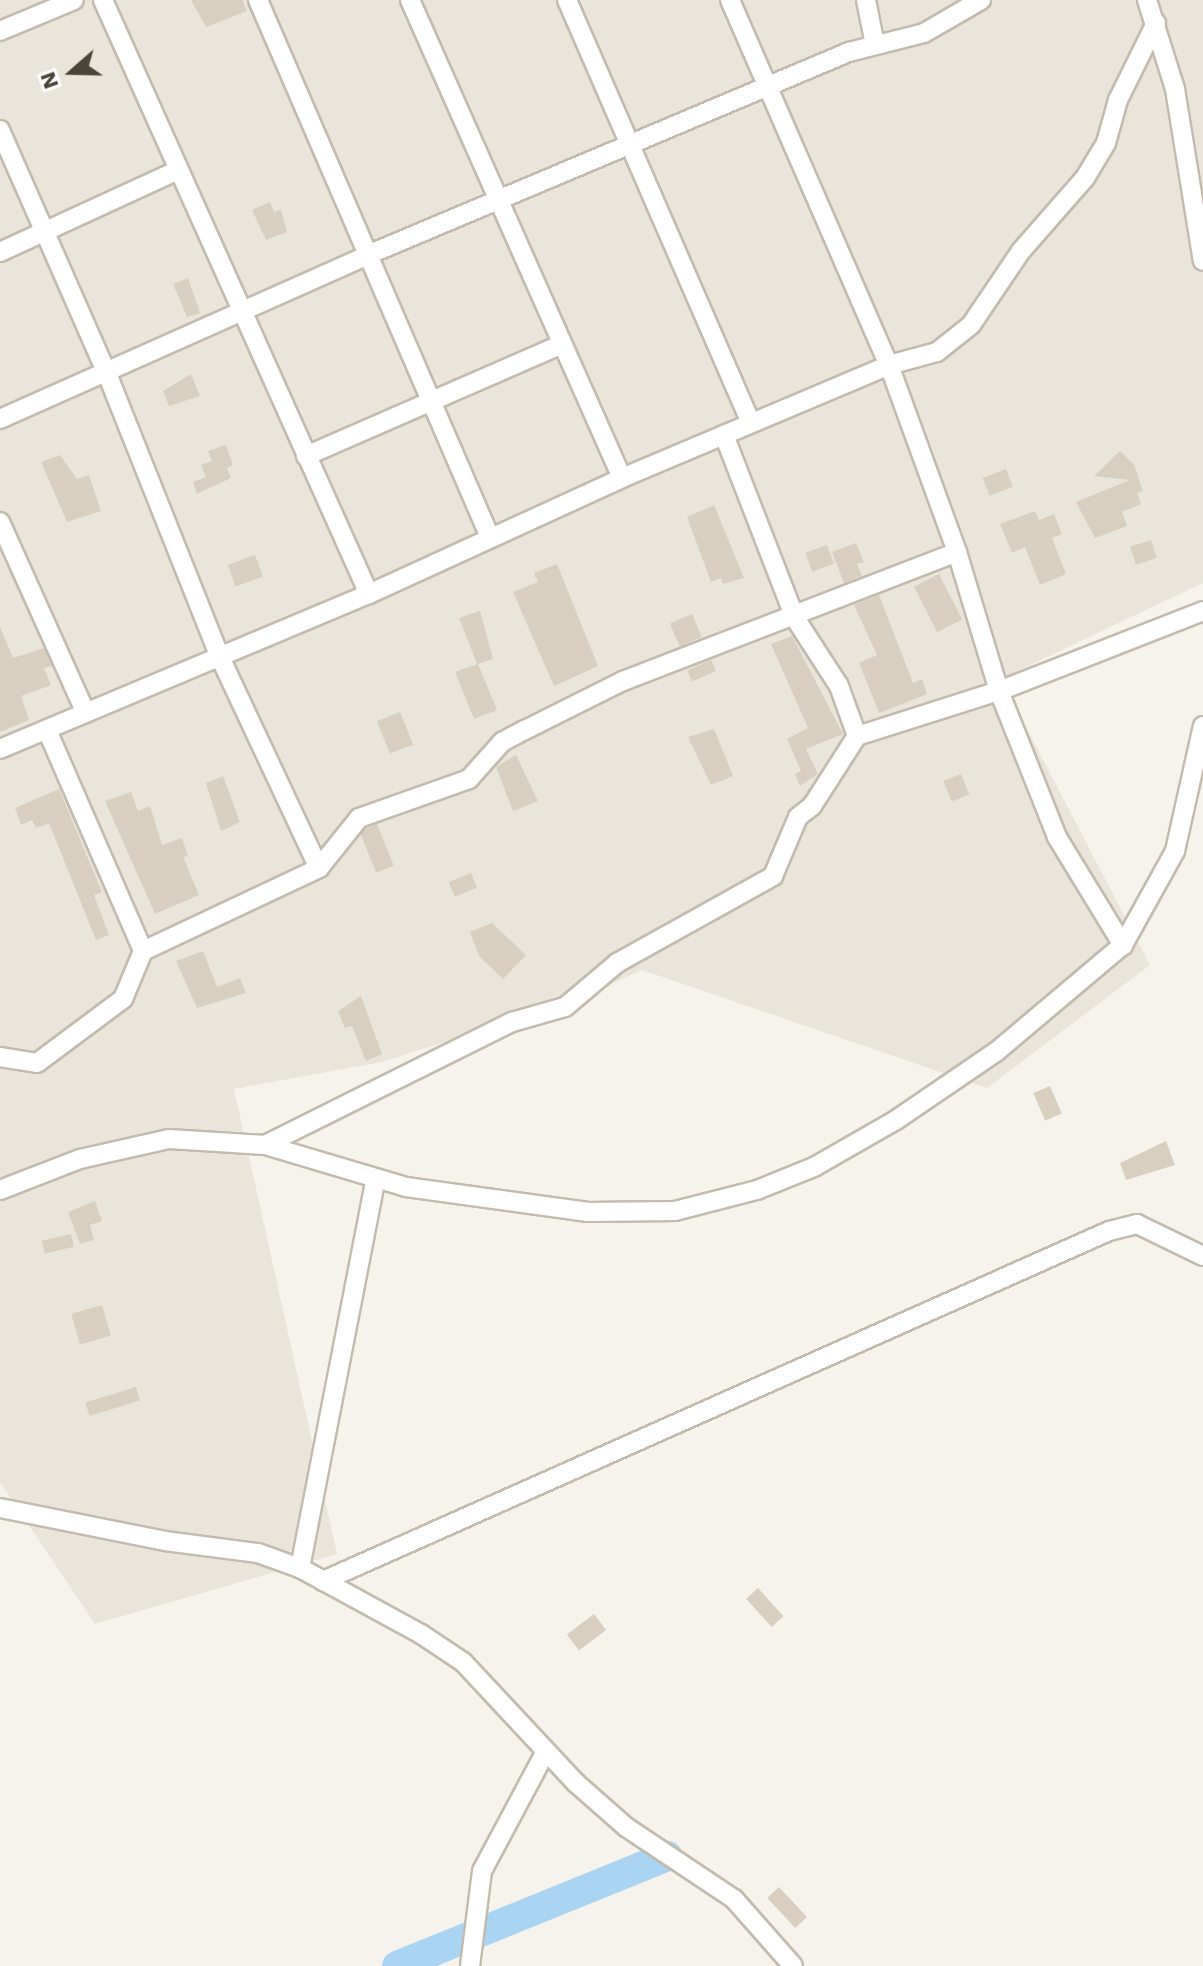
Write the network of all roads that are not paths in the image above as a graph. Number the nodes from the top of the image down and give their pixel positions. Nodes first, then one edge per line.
1 (74, 0) edge
2 (103, 0) edge
3 (258, 0) edge
4 (410, 0) edge
5 (567, 0) edge
6 (730, 0) edge
7 (866, 0) edge
8 (981, 0) edge
9 (1147, 0) edge
10 (1156, 23) junction
11 (0, 31) edge
12 (875, 45) junction
13 (767, 87) junction
14 (0, 130) edge
15 (634, 146) junction
16 (178, 170) junction
17 (500, 201) junction
18 (44, 231) junction
19 (0, 252) edge
20 (370, 254) junction
21 (1203, 261) edge
22 (241, 312) junction
23 (562, 344) junction
24 (889, 365) junction
25 (106, 371) junction
26 (434, 401) junction
27 (0, 419) edge
28 (751, 423) junction
29 (724, 435) junction
30 (306, 456) junction
31 (622, 478) junction
32 (0, 522) edge
33 (489, 535) junction
34 (957, 552) junction
35 (369, 594) junction
36 (1203, 611) edge
37 (795, 618) junction
38 (219, 655) junction
39 (999, 691) junction
40 (86, 713) junction
41 (1203, 726) edge
42 (47, 730) junction
43 (857, 736) junction
44 (0, 749) edge
45 (319, 868) junction
46 (1123, 945) junction
47 (143, 951) junction
48 (0, 1057) edge
49 (265, 1145) junction
50 (376, 1178) junction
51 (0, 1190) edge
52 (1203, 1256) edge
53 (0, 1508) edge
54 (300, 1568) junction
55 (323, 1581) junction
56 (546, 1751) junction
57 (470, 1966) edge
58 (793, 1966) edge

1 - 11 street
2 - 16 street
3 - 20 street
4 - 17 street
5 - 15 street
6 - 13 street
7 - 12 street
8 - 12 street
9 - 10 street
10 - 21 street
10 - 24 street
12 - 13 street
13 - 15 street
13 - 24 street
14 - 18 street
15 - 17 street
15 - 28 street
16 - 18 street
16 - 22 street
17 - 20 street
17 - 23 street
18 - 19 street
18 - 25 street
20 - 22 street
20 - 26 street
22 - 25 street
22 - 30 street
23 - 26 street
23 - 31 street
24 - 28 street
24 - 34 street
25 - 27 street
25 - 38 street
26 - 30 street
26 - 33 street
28 - 29 street
29 - 31 street
29 - 37 street
30 - 35 street
31 - 33 street
32 - 40 street
33 - 35 street
34 - 37 street
34 - 39 street
35 - 38 street
36 - 39 street
37 - 43 street
37 - 45 street
38 - 40 street
38 - 45 street
39 - 43 street
39 - 46 street
40 - 42 street
41 - 46 street
42 - 44 street
42 - 47 street
43 - 49 street
45 - 47 street
46 - 50 street
47 - 48 street
49 - 50 street
49 - 51 street
50 - 54 street
52 - 55 street
53 - 54 street
54 - 55 street
55 - 56 street
56 - 57 street
56 - 58 street

